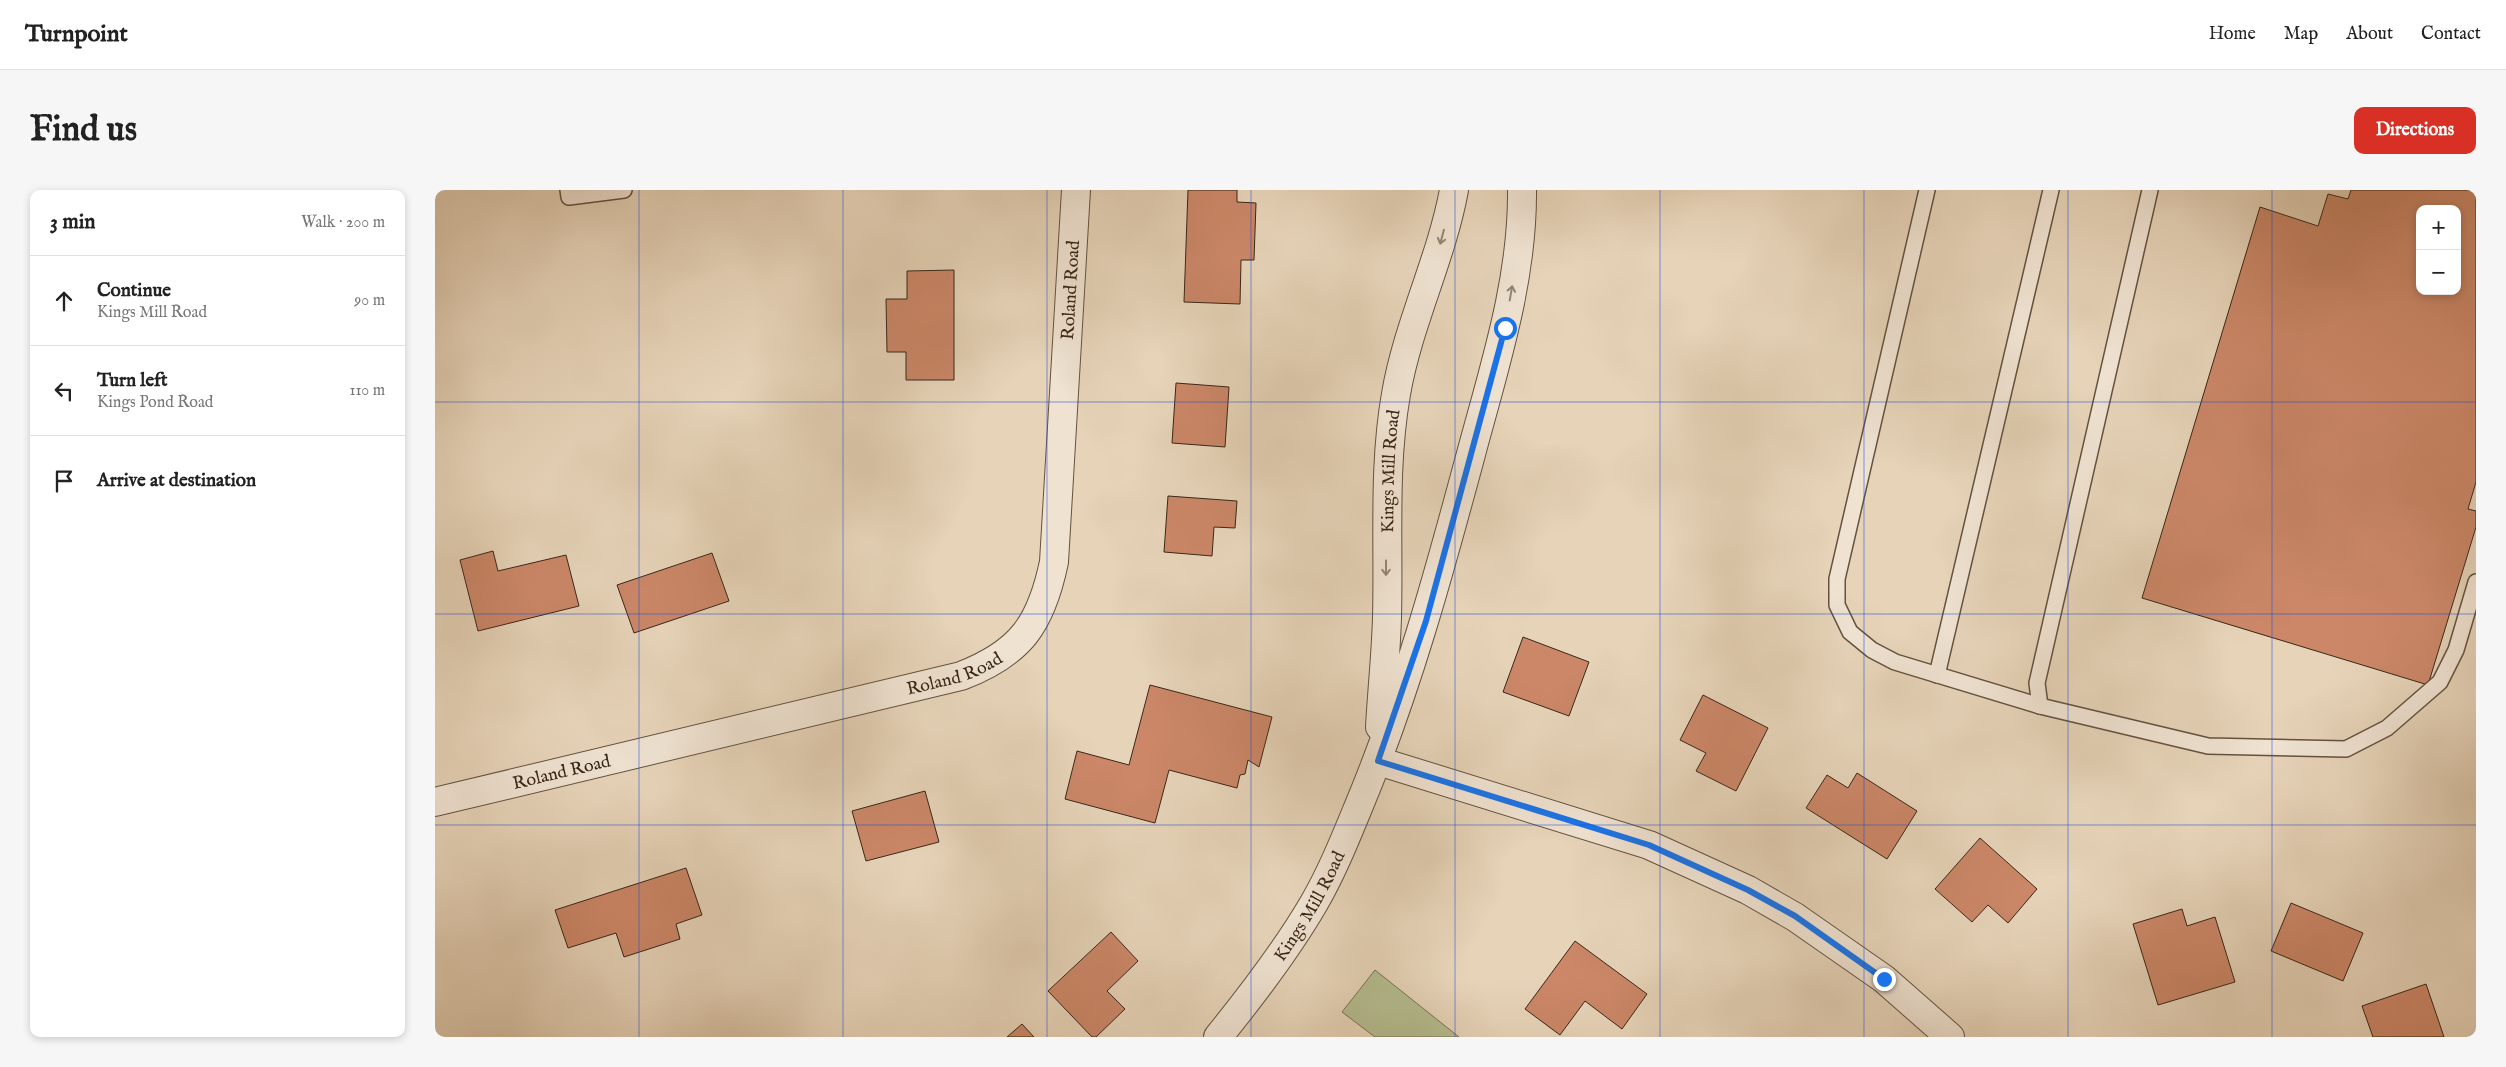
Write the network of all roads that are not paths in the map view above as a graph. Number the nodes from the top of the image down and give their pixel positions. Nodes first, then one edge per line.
1 (568, 190) edge
2 (624, 190) edge
3 (1077, 190) edge
4 (1453, 190) edge
5 (1522, 190) edge
6 (1927, 190) edge
7 (2051, 190) edge
8 (2150, 190) edge
9 (2476, 582) edge
10 (1937, 675) junction
11 (2040, 706) junction
12 (1378, 761) junction
13 (435, 802) edge
14 (1218, 1037) edge
15 (1950, 1037) edge

1 - 2 lane
3 - 13 street, Roland Road
4 -> 12 street, Kings Mill Road
12 -> 5 street, Kings Mill Road
6 - 10 lane
7 - 10 lane
8 - 11 lane
9 - 11 lane
10 - 11 lane
12 - 14 street, Kings Mill Road
12 - 15 street

